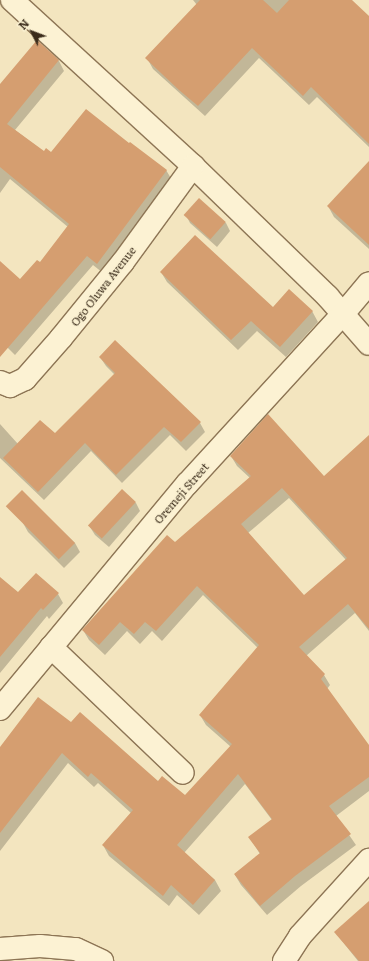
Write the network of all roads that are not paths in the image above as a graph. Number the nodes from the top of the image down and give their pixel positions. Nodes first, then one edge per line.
1 (12, 0) edge
2 (193, 166) junction
3 (369, 284) edge
4 (343, 314) junction
5 (369, 344) edge
6 (0, 382) edge
7 (51, 648) junction
8 (0, 710) edge
9 (183, 773) dead end
10 (369, 860) edge
11 (0, 949) edge
12 (0, 953) edge
13 (12, 961) edge
14 (102, 961) edge
15 (284, 961) edge

1 - 2 street
2 - 4 street
2 - 6 street, Ogo Oluwa Avenue
3 - 4 street, Oremeji Street
4 - 5 street
4 - 7 street, Oremeji Street
7 - 8 street, Oremeji Street
7 - 9 street
10 - 15 street
11 - 14 street
12 - 13 street

